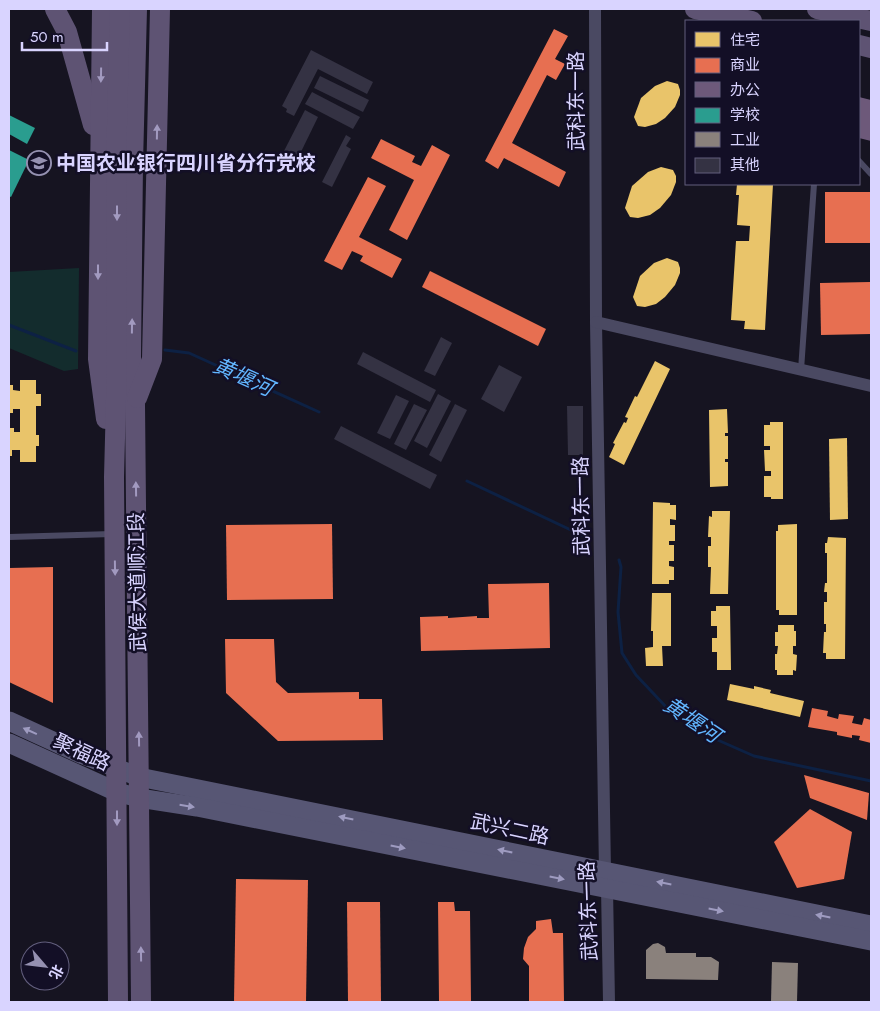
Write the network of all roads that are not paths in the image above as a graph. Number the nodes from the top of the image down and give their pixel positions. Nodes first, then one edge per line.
1 (55, 9) edge
2 (102, 9) edge
3 (120, 9) edge
4 (137, 9) edge
5 (160, 9) edge
6 (595, 9) edge
7 (695, 9) edge
8 (817, 9) edge
9 (747, 20) edge
10 (871, 21) edge
11 (99, 146) junction
12 (860, 162) edge
13 (125, 163) junction
14 (871, 174) edge
15 (814, 185) edge
16 (596, 322) junction
17 (801, 370) junction
18 (871, 386) edge
19 (135, 405) junction
20 (114, 477) junction
21 (114, 534) junction
22 (9, 536) edge
23 (9, 721) edge
24 (9, 743) edge
25 (117, 769) junction
26 (139, 777) junction
27 (117, 792) junction
28 (138, 798) junction
29 (606, 880) junction
30 (140, 923) junction
31 (118, 925) junction
32 (871, 925) edge
33 (871, 941) edge
34 (118, 1002) edge
35 (141, 1002) edge
36 (609, 1002) edge

1 - 11 main road
2 -> 11 main road
3 - 13 main road
4 - 13 main road
19 -> 5 main road
6 - 16 street, 武科东一路
7 - 9 main road
8 - 10 main road
11 -> 20 main road
12 - 14 lane
19 -> 13 main road, 武侯大道顺江段
13 -> 20 main road, 武侯大道顺江段
15 - 17 lane
16 - 17 street
16 - 29 street, 武科东一路
17 - 18 street
26 -> 19 main road, 武侯大道顺江段
20 - 21 main road, 武侯大道顺江段
21 - 22 lane
21 -> 25 main road, 武侯大道顺江段
25 -> 23 street, 武兴二路
24 - 27 street, 聚福路
25 - 26 street, 武兴二路
25 - 27 main road, 武侯大道顺江段
26 - 28 main road, 武侯大道顺江段
29 -> 26 street, 武兴二路
27 - 28 street, 聚福路
27 -> 31 main road, 武侯大道顺江段
28 -> 29 street, 聚福路
28 - 30 main road, 武侯大道顺江段
32 -> 29 street, 武兴二路
29 -> 33 street
29 - 36 street, 武科东一路
30 - 31 main road
35 -> 30 main road, 武侯大道顺江段
31 - 34 main road, 武侯大道顺江段

